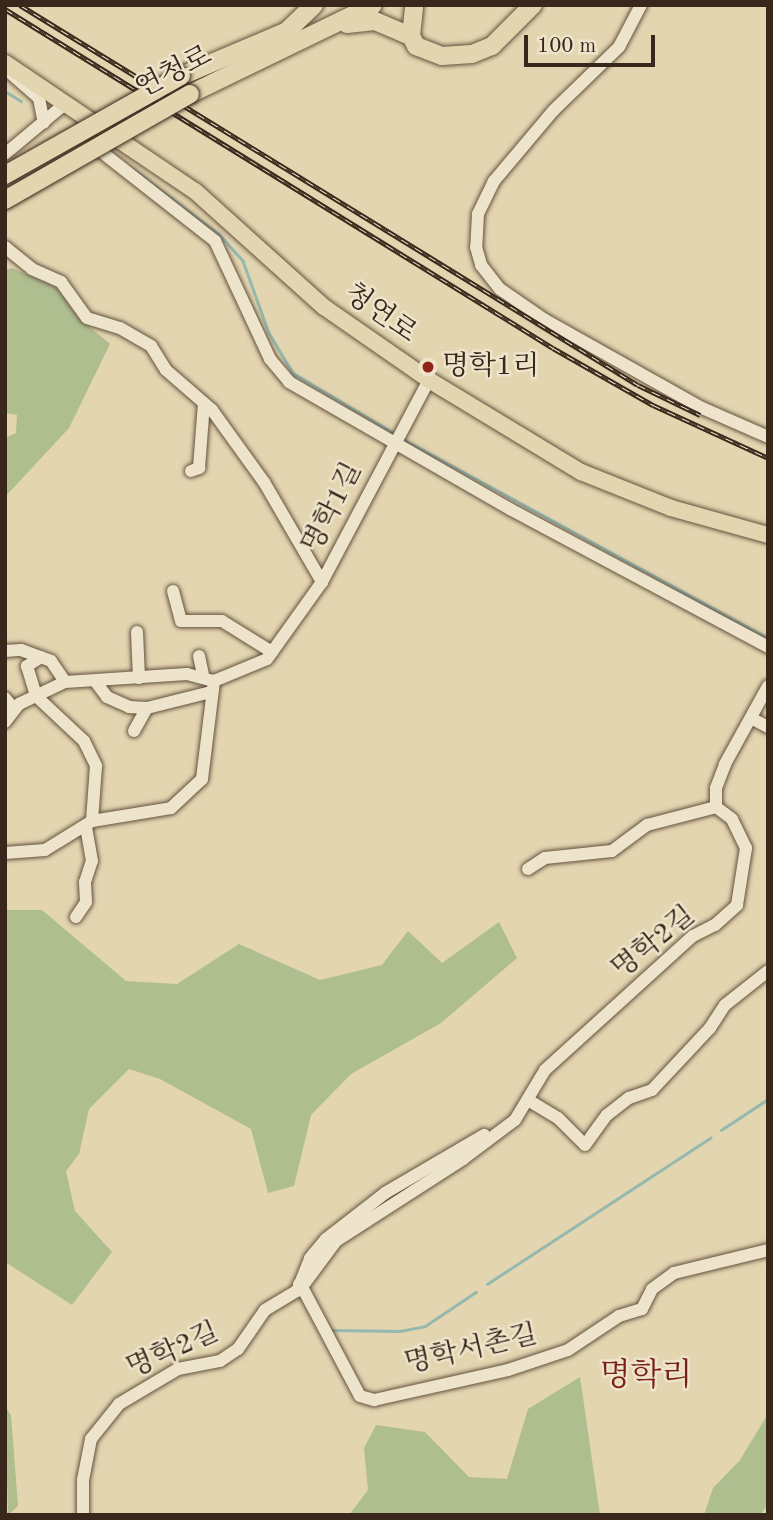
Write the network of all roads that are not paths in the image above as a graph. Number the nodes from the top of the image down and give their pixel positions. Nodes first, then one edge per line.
1 (314, 5) edge
2 (344, 5) edge
3 (373, 5) edge
4 (414, 5) edge
5 (533, 5) edge
6 (641, 5) edge
7 (286, 32) junction
8 (307, 35) junction
9 (411, 36) junction
10 (5, 65) edge
11 (66, 103) junction
12 (44, 123) junction
13 (94, 146) junction
14 (5, 155) edge
15 (5, 176) edge
16 (5, 200) edge
17 (5, 247) edge
18 (429, 380) junction
19 (204, 403) junction
20 (768, 437) edge
21 (395, 441) junction
22 (191, 471) dead end
23 (768, 535) edge
24 (322, 582) junction
25 (173, 591) dead end
26 (137, 632) dead end
27 (768, 647) edge
28 (5, 651) edge
29 (272, 652) junction
30 (200, 656) dead end
31 (41, 657) junction
32 (139, 678) junction
33 (95, 681) junction
34 (65, 682) junction
35 (209, 683) junction
36 (768, 686) edge
37 (36, 696) junction
38 (5, 698) edge
39 (147, 708) junction
40 (14, 709) junction
41 (751, 718) junction
42 (5, 722) edge
43 (768, 727) edge
44 (134, 731) dead end
45 (716, 807) junction
46 (89, 824) junction
47 (5, 853) edge
48 (528, 869) dead end
49 (76, 917) dead end
50 (768, 971) edge
51 (528, 1100) junction
52 (768, 1250) edge
53 (301, 1286) junction
54 (83, 1515) edge

1 - 7 highway
2 - 7 highway, 연청로
3 - 8 highway, 연청로
4 - 9 highway
5 - 9 highway
6 - 20 street
7 - 15 highway, 연청로, bridge
8 - 9 highway
8 - 13 highway, 연청로, bridge
10 - 11 main road, 청연로
10 - 12 street
11 - 12 street
11 - 18 main road, 청연로
12 - 14 street
13 - 16 highway, 연청로, bridge
13 - 21 street
17 - 19 street
18 - 21 street, 명학1길
18 - 23 main road, 청연로
19 - 22 street
19 - 24 street
21 - 24 street, 명학1길
21 - 27 street
24 - 29 street, 명학1길
25 - 29 street
26 - 32 street
28 - 31 street
29 - 35 street, 명학1길
30 - 35 street
31 - 34 street
31 - 37 street
32 - 33 street, 명학1길
32 - 35 street, 명학1길
33 - 34 street, 명학1길
33 - 39 street, 명학1길
34 - 37 street, 명학1길
35 - 39 street, 명학1길
35 - 46 street
36 - 41 street
37 - 40 street, 명학1길
37 - 46 street
38 - 40 street
39 - 44 street
40 - 42 street, 명학1길
41 - 43 street
41 - 45 street
45 - 48 street
45 - 51 street, 명학2길
46 - 47 street
46 - 49 street
50 - 51 street
51 - 53 street, 명학2길
52 - 53 street, 명학서촌길
53 - 54 street, 명학2길

